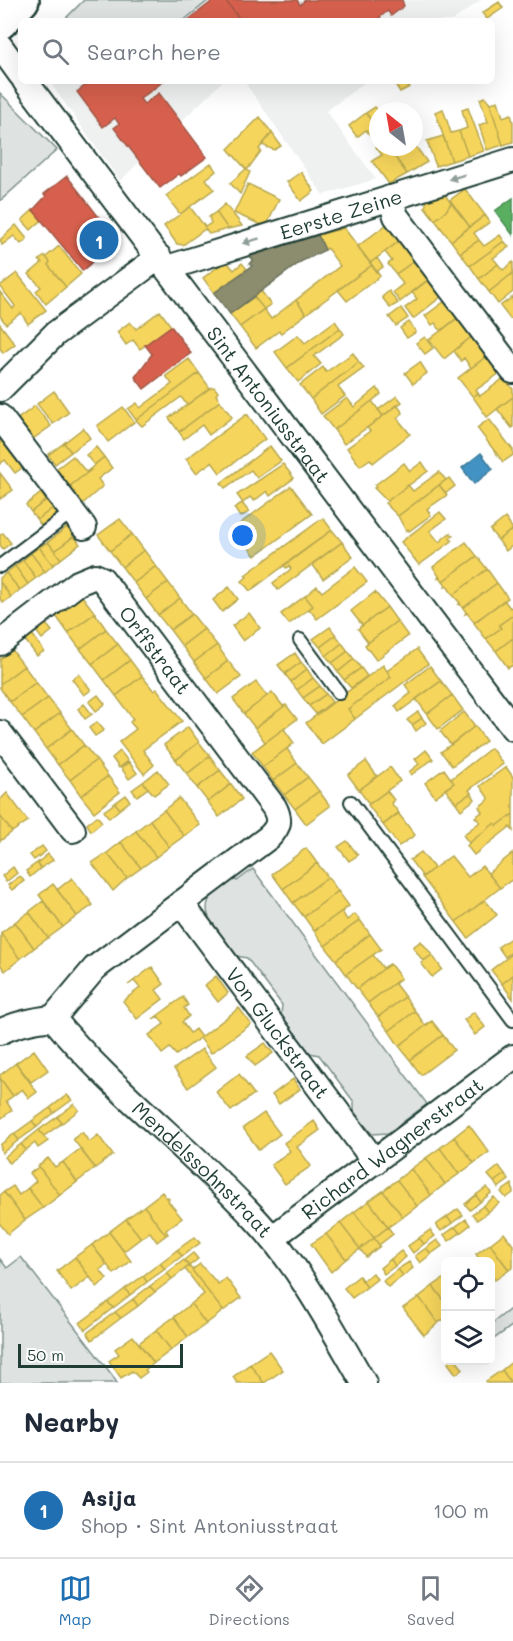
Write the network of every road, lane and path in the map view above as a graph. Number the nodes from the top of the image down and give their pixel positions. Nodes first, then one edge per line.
1 (22, 0) edge
2 (0, 22) edge
3 (0, 46) edge
4 (18, 71) edge
5 (27, 84) edge
6 (513, 160) edge
7 (390, 198) junction
8 (163, 262) junction
9 (513, 371) edge
10 (0, 389) edge
11 (0, 417) edge
12 (78, 520) joint
13 (0, 566) edge
14 (300, 640) dead end
15 (0, 643) edge
16 (339, 693) dead end
17 (513, 728) edge
18 (0, 733) edge
19 (351, 802) dead end
20 (73, 830) dead end
21 (181, 903) junction
22 (53, 1018) junction
23 (513, 1020) edge
24 (0, 1032) edge
25 (513, 1058) edge
26 (375, 1161) junction
27 (272, 1238) junction
28 (364, 1383) edge

1 - 2 main road
3 - 4 street
5 - 8 street, Sint Antoniusstraat
6 -> 7 street, Eerste Zeine
7 -> 8 street, Eerste Zeine
7 - 9 street
8 - 10 street, Eerste Zeine
8 - 17 street, Sint Antoniusstraat
11 - 12 street
12 - 13 lane
14 - 16 lane
15 - 21 street, Orffstraat
18 - 20 street
19 - 23 lane
21 - 22 street
21 - 26 street, Von Gluckstraat
22 - 24 street
22 - 27 street, Mendelssohnstraat
25 - 26 street, Richard Wagnerstraat
26 - 27 street, Richard Wagnerstraat
27 - 28 street, Mendelssohnstraat

